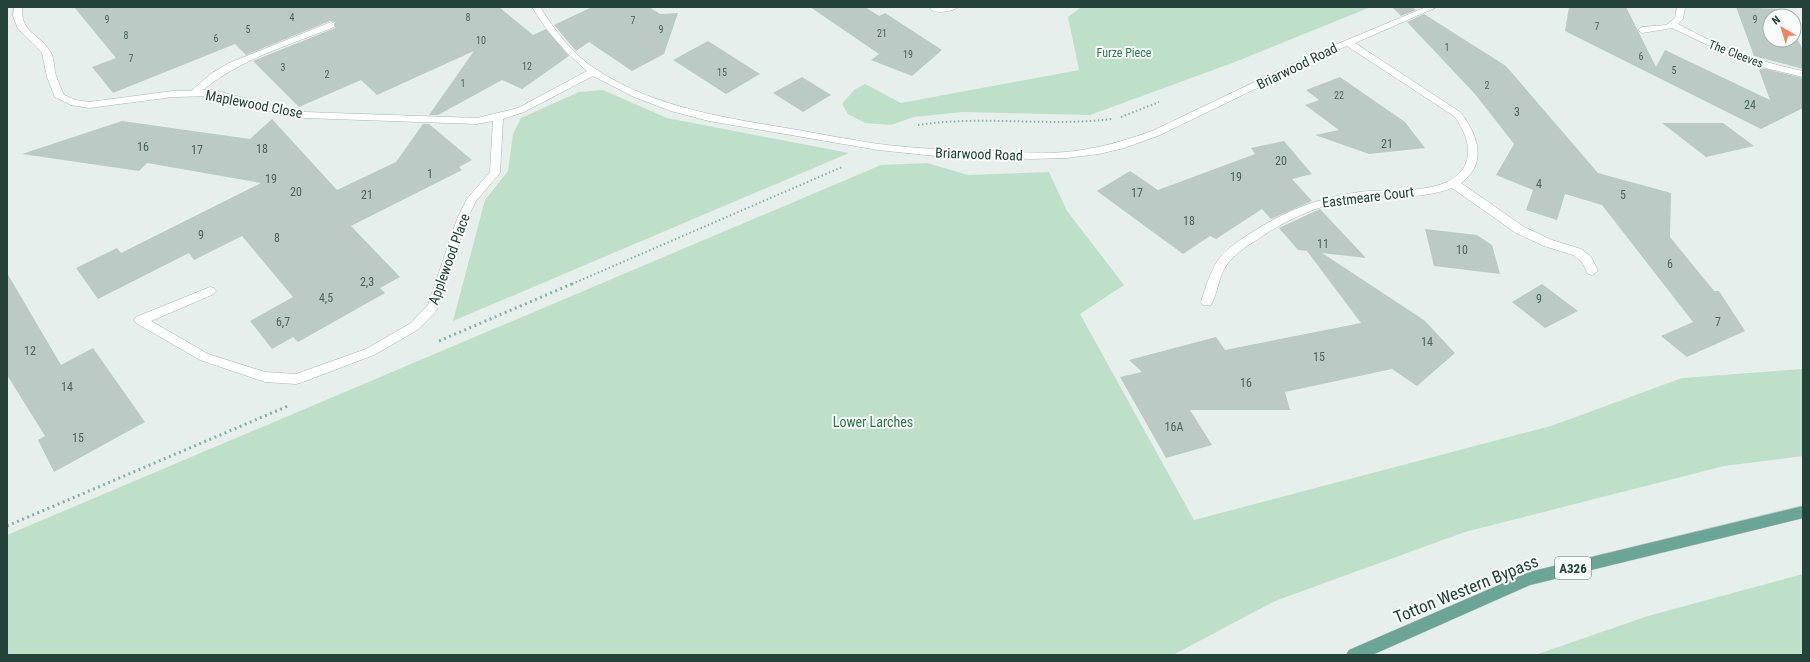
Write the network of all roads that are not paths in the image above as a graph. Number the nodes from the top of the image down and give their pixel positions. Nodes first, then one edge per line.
1 (18, 7) edge
2 (536, 7) edge
3 (954, 7) edge
4 (1433, 7) edge
5 (1680, 7) edge
6 (934, 9) dead end
7 (331, 25) dead end
8 (1673, 25) junction
9 (1642, 30) dead end
10 (1347, 42) junction
11 (593, 72) junction
12 (1803, 74) edge
13 (194, 93) junction
14 (498, 117) junction
15 (1453, 183) junction
16 (1592, 271) dead end
17 (210, 291) dead end
18 (1207, 302) dead end
19 (1803, 512) edge
20 (1354, 655) edge

1 - 13 street, Maplewood Close
2 - 11 street, Briarwood Road
3 - 6 street
4 - 10 street, Briarwood Road
5 - 8 street
7 - 13 street
8 - 9 street
8 - 12 street, The Cleeves
10 - 11 street, Briarwood Road
10 - 15 street, Eastmeare Court
11 - 14 street
13 - 14 street, Maplewood Close
14 - 17 street, Applewood Place
15 - 16 street
15 - 18 street, Eastmeare Court
19 - 20 main road, Totton Western Bypass / A326

